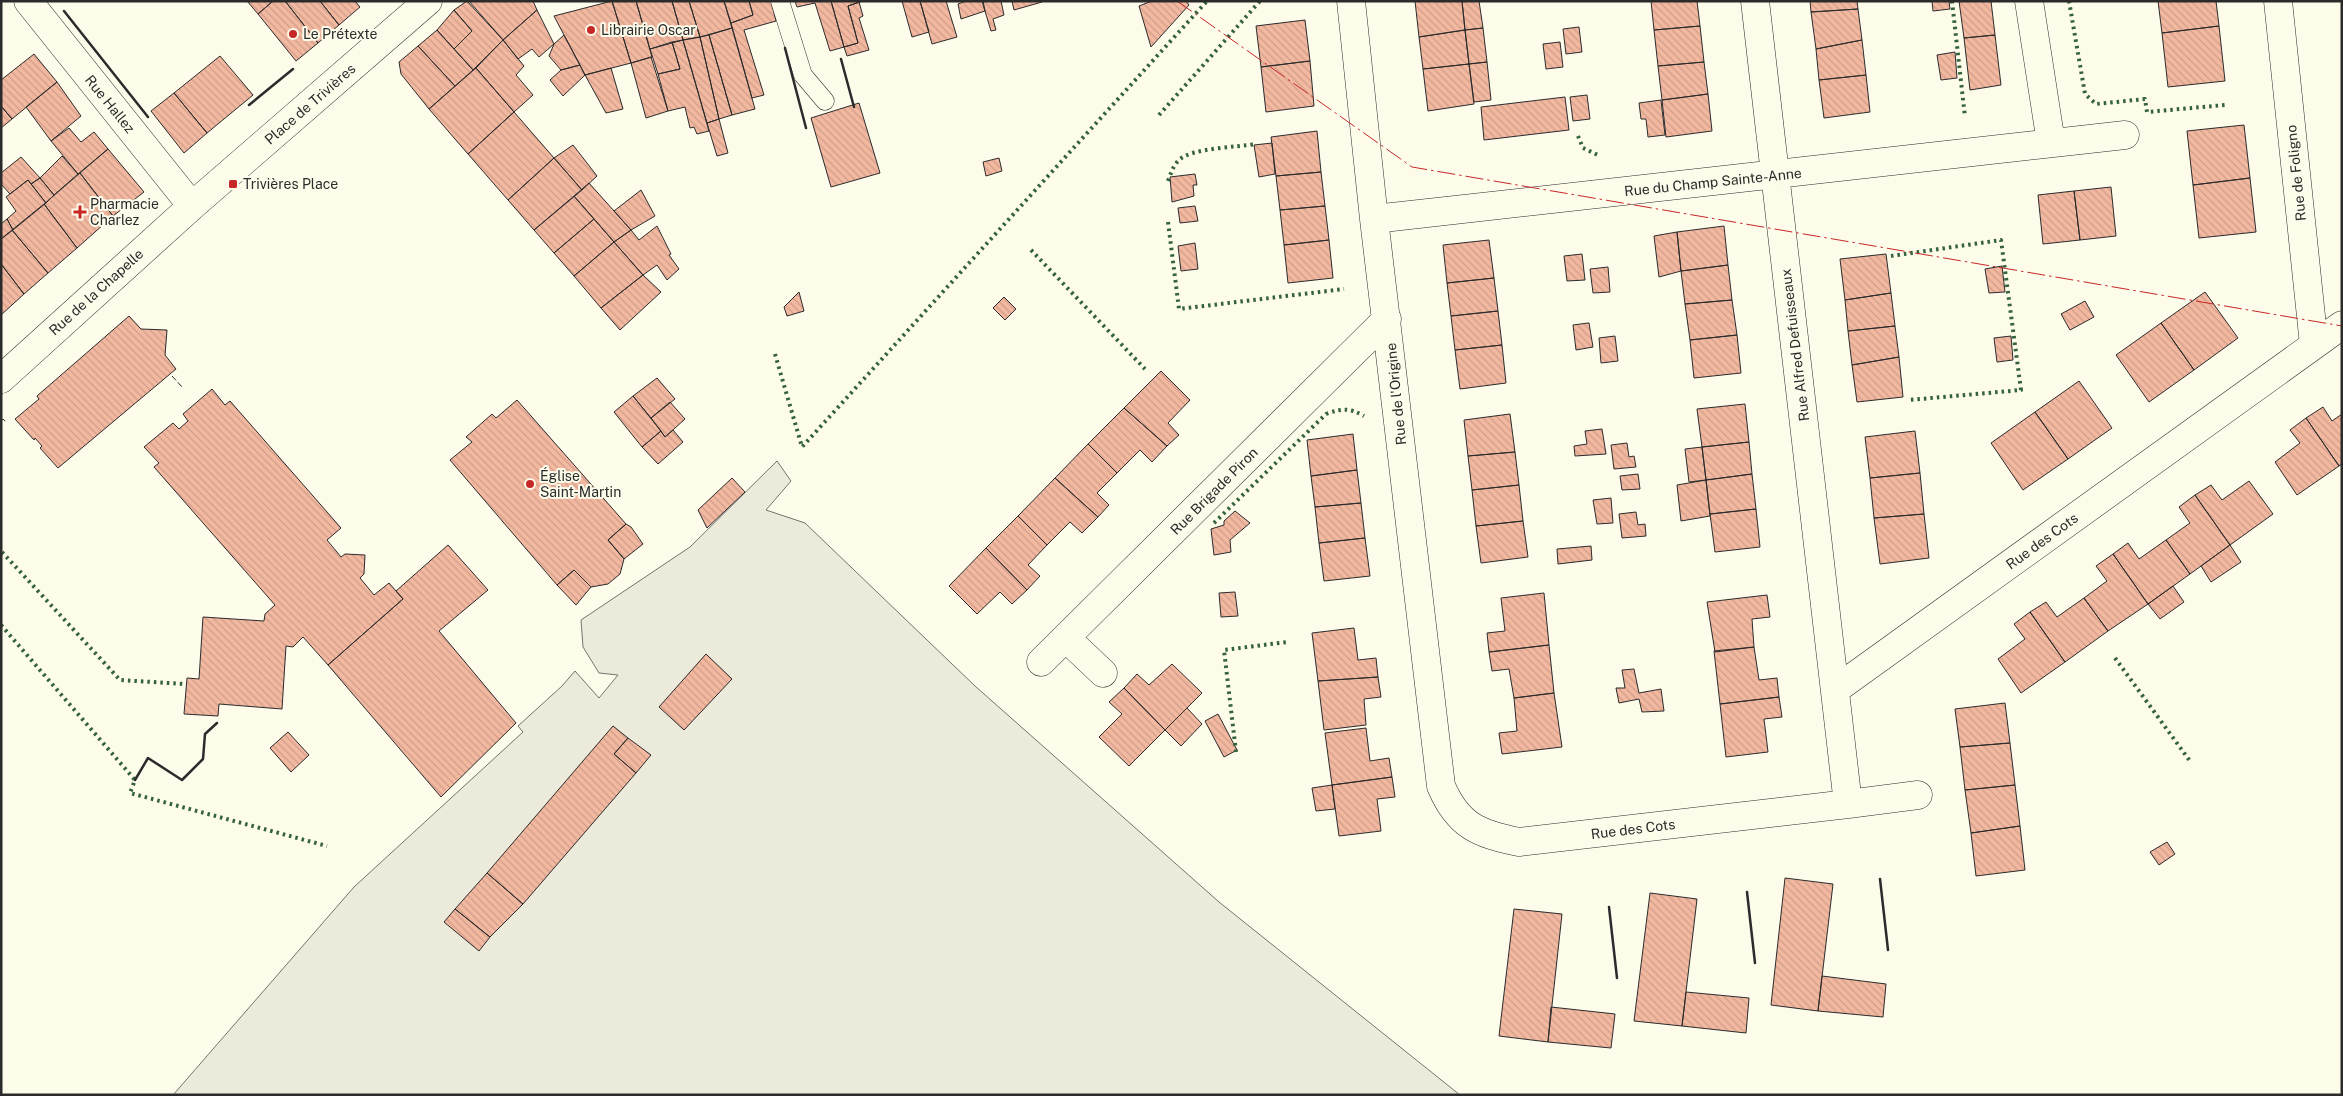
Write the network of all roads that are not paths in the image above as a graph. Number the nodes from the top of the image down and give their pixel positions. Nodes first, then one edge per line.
1 (28, 1) edge
2 (428, 1) edge
3 (780, 1) edge
4 (1351, 1) edge
5 (1755, 1) edge
6 (2029, 1) edge
7 (2278, 1) edge
8 (824, 101) dead end
9 (2125, 135) dead end
10 (2051, 144) junction
11 (1775, 174) junction
12 (192, 206) junction
13 (1374, 219) junction
14 (1387, 319) junction
15 (2342, 325) edge
16 (2314, 345) junction
17 (1, 379) edge
18 (1066, 638) junction
19 (1041, 662) dead end
20 (1102, 673) dead end
21 (1835, 690) junction
22 (1441, 786) joint
23 (1918, 795) dead end
24 (1848, 804) junction

1 - 12 street, Rue Hallez
2 - 12 street, Place de Trivières
3 - 8 lane
4 - 13 street, Rue de l'Origine
5 - 11 street, Rue Alfred Defuisseaux
6 - 10 street
7 - 16 street, Rue de Foligno
9 - 10 street, Rue du Champ Sainte-Anne
10 - 11 street, Rue du Champ Sainte-Anne
11 - 13 street, Rue du Champ Sainte-Anne
11 - 21 street, Rue Alfred Defuisseaux
12 - 17 street, Rue de la Chapelle
13 - 14 street, Rue de l'Origine
14 - 18 street, Rue Brigade Piron
14 - 22 street, Rue de l'Origine
15 - 16 street, Rue des Cots
16 - 21 street, Rue des Cots
18 - 19 street, Rue Brigade Piron
18 - 20 street
21 - 24 street
22 - 24 street, Rue des Cots
23 - 24 street, Rue des Cots

